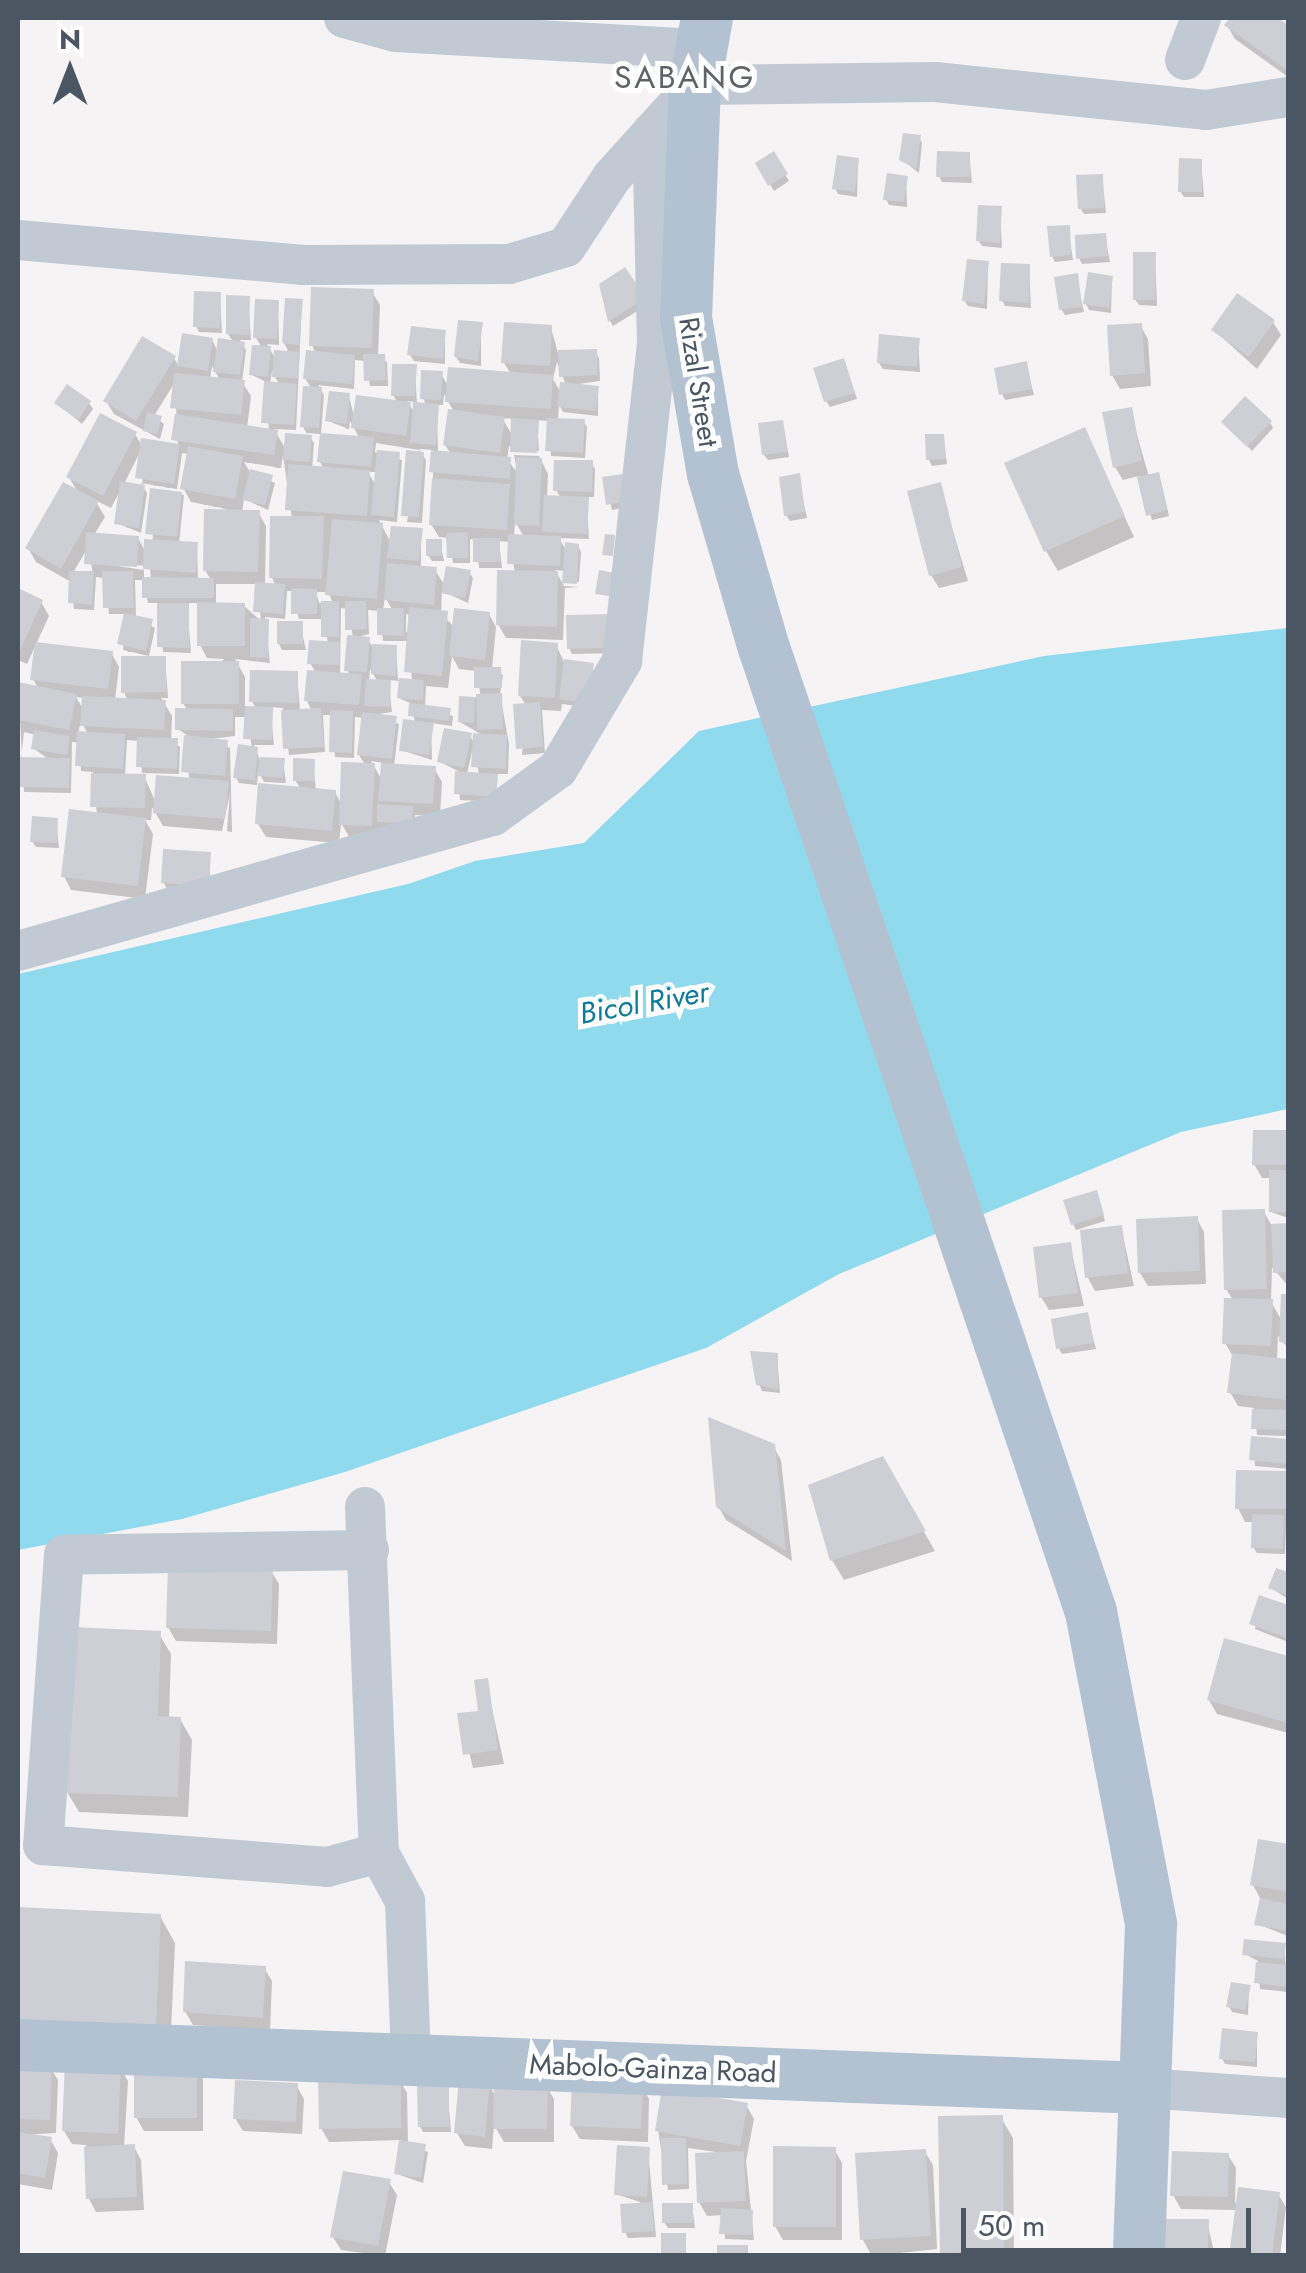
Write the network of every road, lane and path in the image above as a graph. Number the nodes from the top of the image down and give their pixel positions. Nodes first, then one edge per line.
1 (344, 18) edge
2 (1201, 18) edge
3 (700, 50) edge
4 (1186, 60) dead end
5 (1288, 97) edge
6 (652, 132) junction
7 (18, 240) edge
8 (18, 951) edge
9 (365, 1507) dead end
10 (369, 1550) junction
11 (379, 1854) junction
12 (18, 2045) edge
13 (410, 2060) junction
14 (1144, 2088) junction
15 (1288, 2098) edge
16 (1140, 2256) edge

1 - 3 street
2 - 4 street
3 - 5 street
3 - 6 street
3 - 14 main road, Rizal Street
6 - 7 street
6 - 8 street
9 - 10 street
10 - 11 street
10 - 11 street
11 - 13 street
12 - 13 main road, Mabolo-Gainza Road
13 - 14 main road, Mabolo-Gainza Road
14 - 15 street, Mabolo-Gainza Road
14 - 16 main road, Rizal Street

